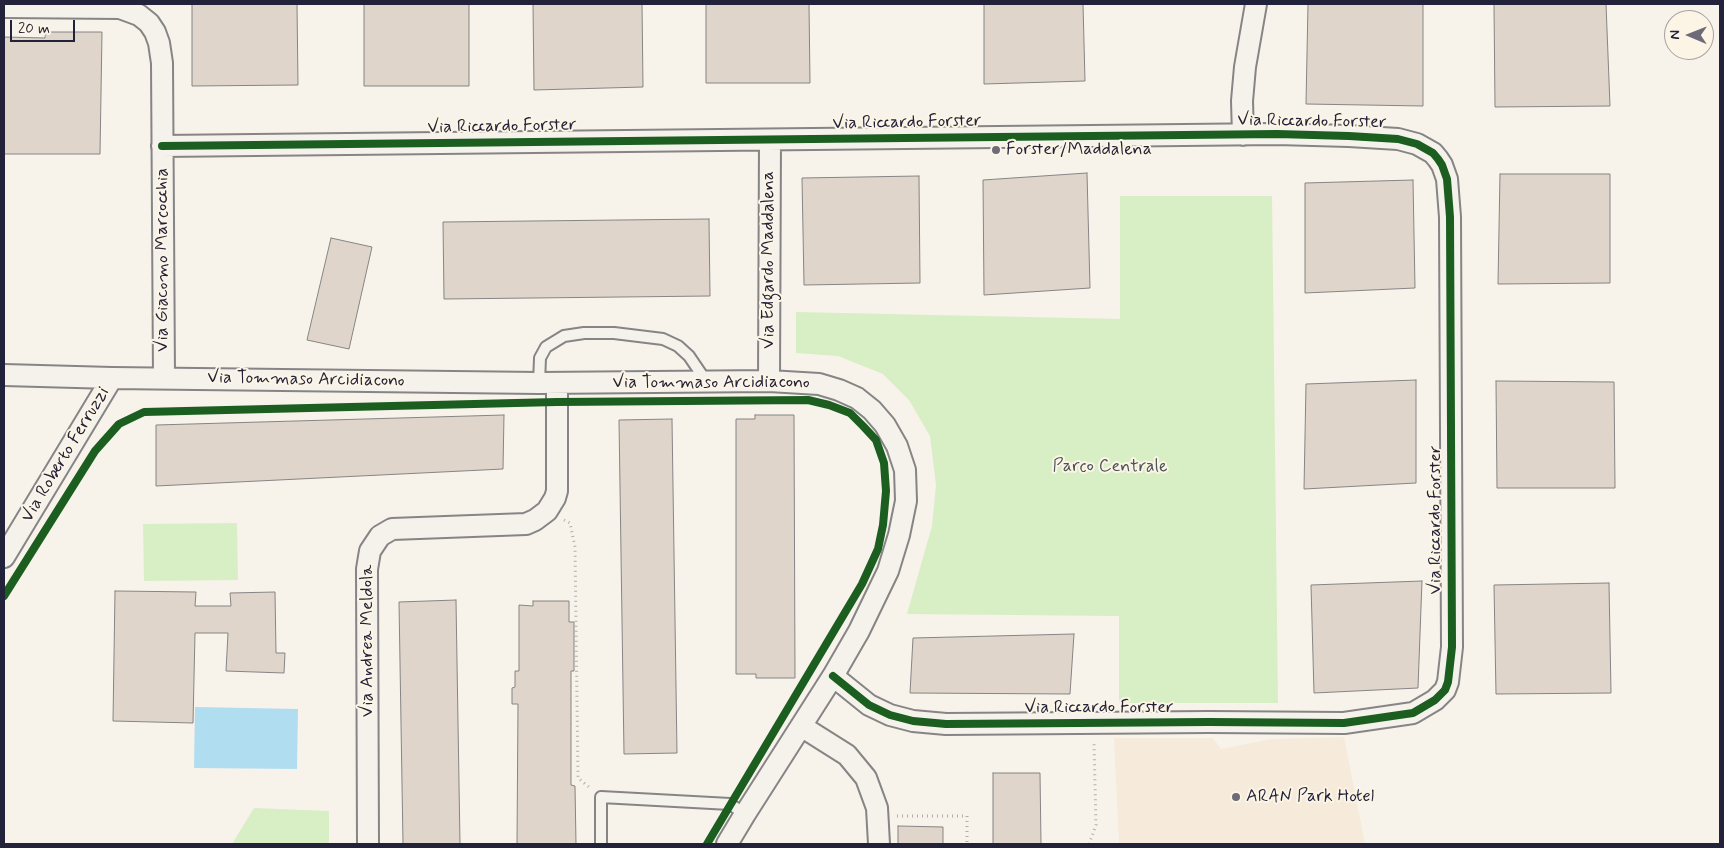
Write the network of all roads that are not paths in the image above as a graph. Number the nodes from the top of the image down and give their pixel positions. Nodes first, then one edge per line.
1 (1256, 4) edge
2 (4, 7) edge
3 (1243, 134) junction
4 (770, 140) junction
5 (162, 146) junction
6 (4, 375) edge
7 (112, 378) junction
8 (164, 378) junction
9 (706, 381) junction
10 (769, 381) junction
11 (548, 383) junction
12 (4, 557) edge
13 (833, 676) junction
14 (801, 726) junction
15 (745, 814) junction
16 (368, 844) edge
17 (601, 844) edge
18 (727, 844) edge
19 (880, 844) edge

1 - 3 street
2 - 5 street, Via Giacomo Marcocchia
3 - 4 street, Via Riccardo Forster
3 - 13 street, Via Riccardo Forster
4 - 5 street, Via Riccardo Forster
4 - 10 street, Via Edgardo Maddalena
5 - 8 street, Via Giacomo Marcocchia
6 - 7 street, Via Tommaso Arcidiacono
7 - 8 street, Via Tommaso Arcidiacono
7 - 12 street, Via Roberto Ferruzzi
8 - 11 street, Via Tommaso Arcidiacono
9 - 10 street, Via Tommaso Arcidiacono
9 - 11 street, Via Tommaso Arcidiacono
9 - 11 lane
10 - 13 street, Via Tommaso Arcidiacono
11 - 16 street, Via Andrea Meldola
13 - 14 street, Via Tommaso Arcidiacono
14 - 15 street, Via Tommaso Arcidiacono
14 - 19 street
15 - 17 lane
15 - 18 street, Via Tommaso Arcidiacono

